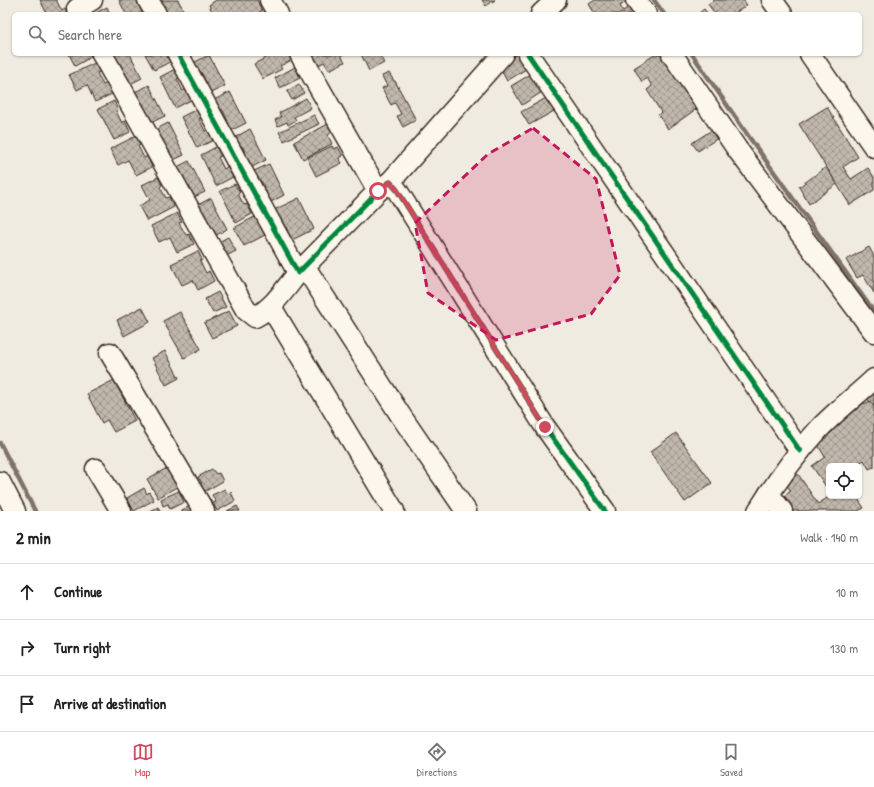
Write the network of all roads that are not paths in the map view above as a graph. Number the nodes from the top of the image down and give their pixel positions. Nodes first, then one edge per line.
1 (148, 0) edge
2 (270, 0) edge
3 (556, 0) edge
4 (636, 0) edge
5 (772, 0) edge
6 (155, 12) edge
7 (277, 12) edge
8 (543, 12) edge
9 (645, 12) edge
10 (781, 12) edge
11 (103, 56) edge
12 (179, 56) edge
13 (301, 56) edge
14 (501, 56) edge
15 (529, 56) edge
16 (673, 56) edge
17 (811, 56) edge
18 (874, 147) edge
19 (384, 187) junction
20 (302, 270) junction
21 (271, 306) junction
22 (874, 332) edge
23 (110, 353) dead end
24 (874, 379) edge
25 (800, 451) junction
26 (96, 469) dead end
27 (0, 482) edge
28 (769, 494) junction
29 (14, 511) edge
30 (120, 511) edge
31 (204, 511) edge
32 (394, 511) edge
33 (466, 511) edge
34 (604, 511) edge
35 (758, 511) edge
36 (782, 511) edge

1 - 6 street
2 - 7 street
3 - 8 street
4 - 9 street
5 - 10 street
11 - 21 street
12 - 20 street
13 - 19 street
14 - 19 street
15 - 25 street
16 - 22 street
17 - 18 street
19 - 20 street
19 - 34 street
20 - 21 street
20 - 33 street
21 - 32 street
23 - 31 street
24 - 25 street
25 - 28 street
26 - 30 street
27 - 29 street
28 - 35 street
28 - 36 street

